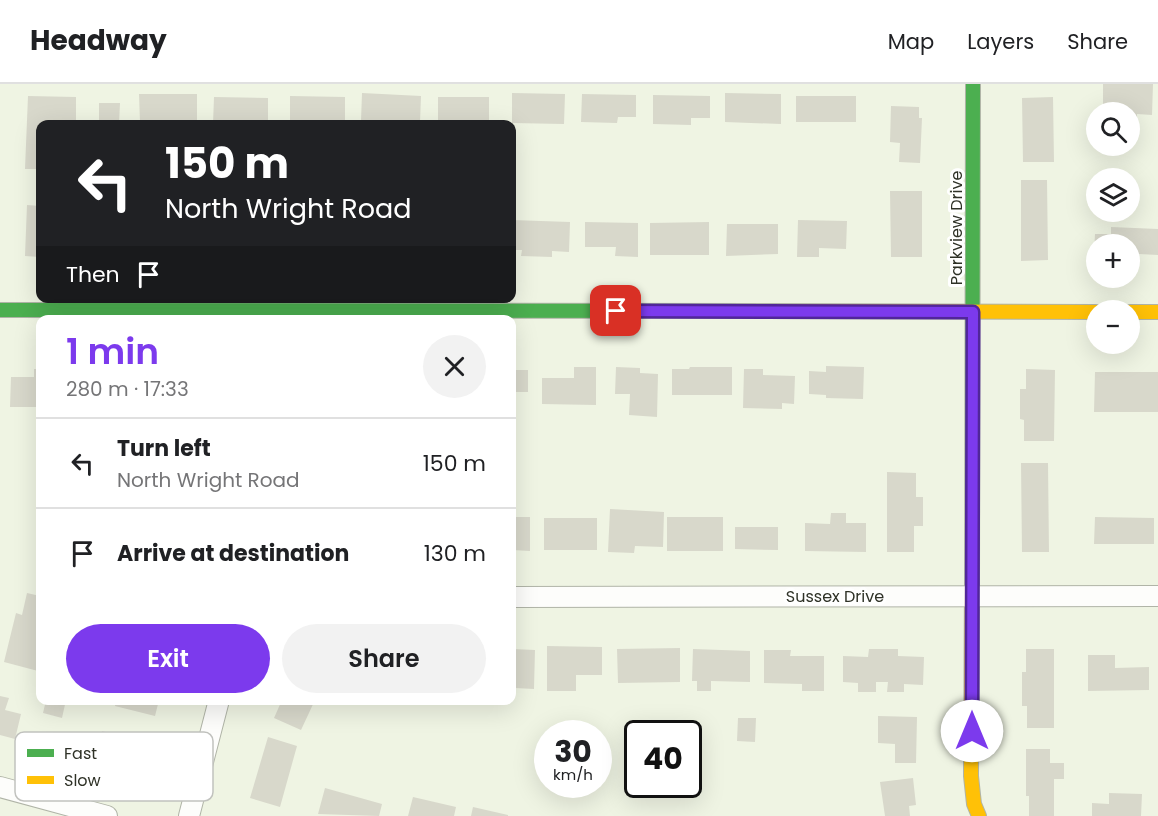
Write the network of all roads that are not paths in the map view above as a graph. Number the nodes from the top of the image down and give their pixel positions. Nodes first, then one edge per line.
1 (973, 84) edge
2 (0, 310) edge
3 (973, 312) junction
4 (1086, 312) edge
5 (1140, 312) edge
6 (1158, 312) edge
7 (972, 596) junction
8 (1158, 596) edge
9 (516, 597) edge
10 (218, 705) edge
11 (211, 732) edge
12 (0, 787) edge
13 (15, 791) edge
14 (52, 801) edge
15 (193, 801) edge
16 (976, 810) edge
17 (107, 816) edge
18 (189, 816) edge

1 - 3 main road, Parkview Drive
2 - 3 main road
3 - 4 main road
3 - 7 main road, Parkview Drive
5 - 6 main road
7 - 8 street, Sussex Drive
7 - 9 street, Sussex Drive
7 - 16 main road, Parkview Drive
10 - 11 street
12 - 13 street
14 - 17 street
15 - 18 street

